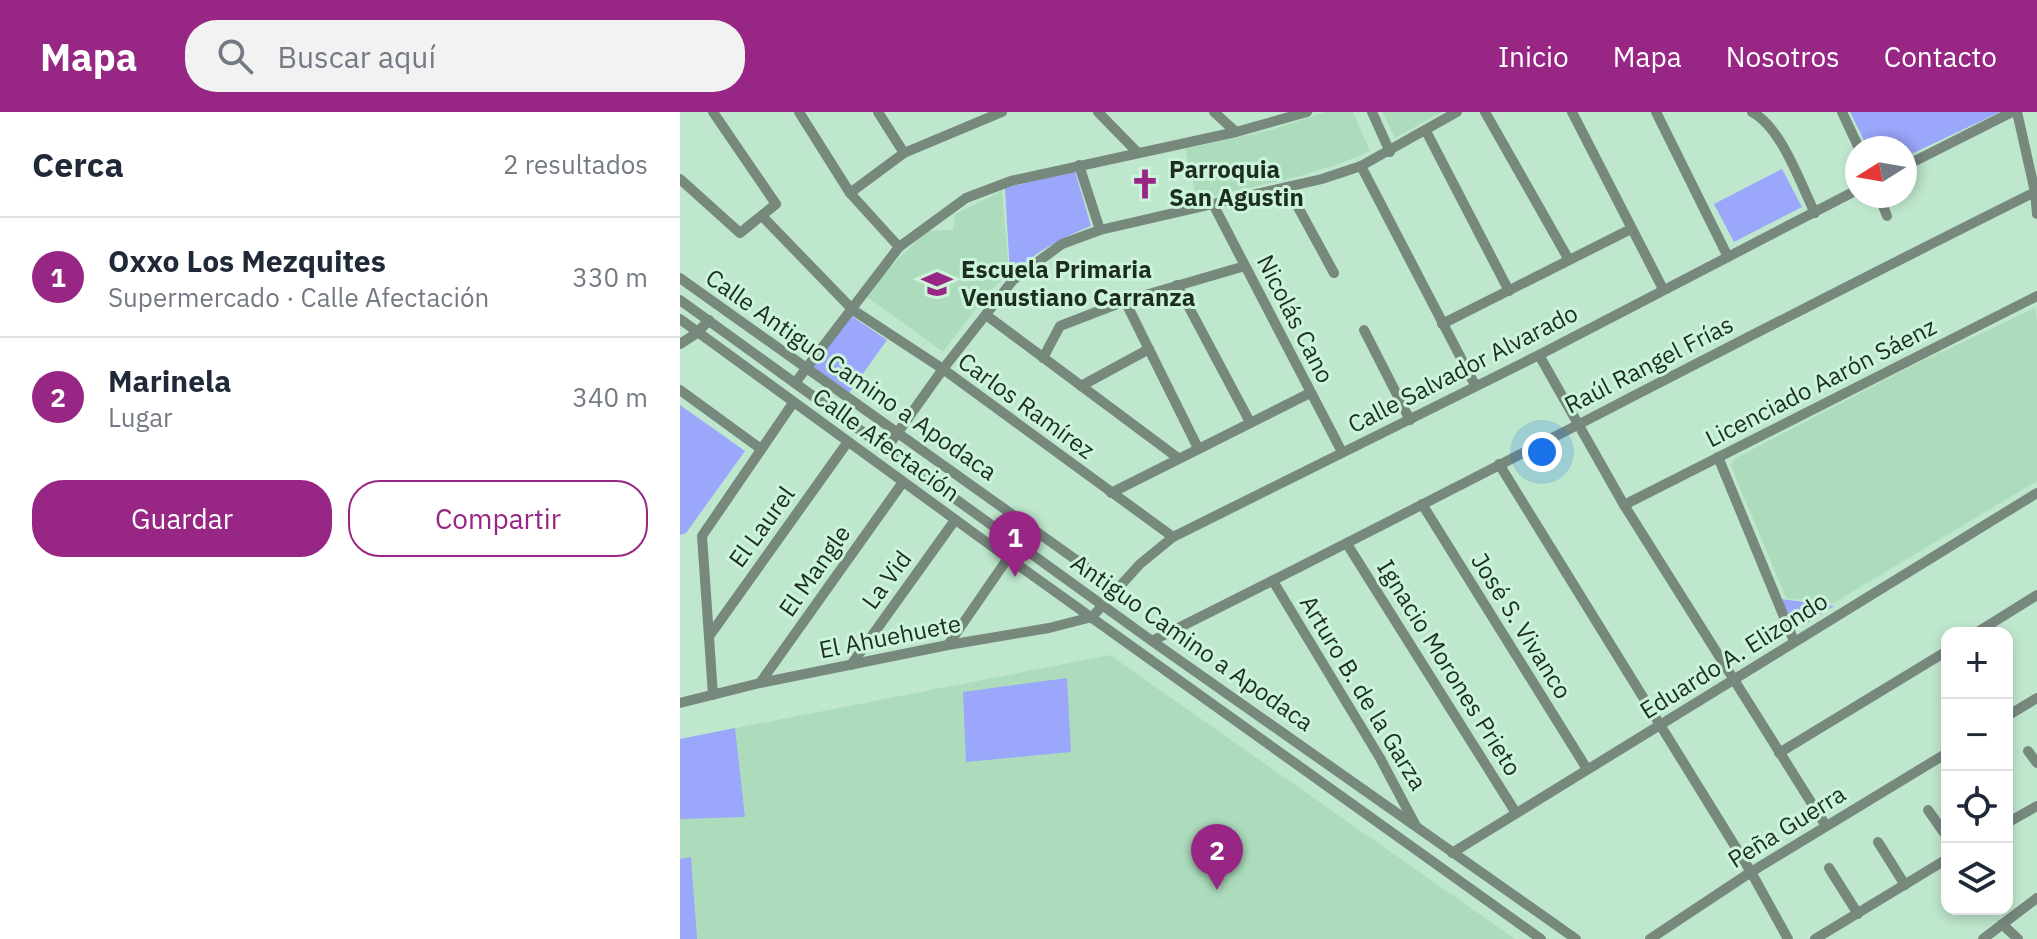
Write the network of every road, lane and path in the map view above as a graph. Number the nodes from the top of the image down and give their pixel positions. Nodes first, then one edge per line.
1 (713, 112) edge
2 (799, 112) edge
3 (878, 112) edge
4 (1002, 112) edge
5 (1098, 112) edge
6 (1214, 112) edge
7 (1307, 112) edge
8 (1372, 112) edge
9 (1457, 112) edge
10 (1485, 112) edge
11 (1572, 112) edge
12 (1656, 112) edge
13 (1752, 112) edge
14 (1842, 112) edge
15 (2015, 112) edge
16 (1426, 131) junction
17 (1236, 132) junction
18 (1853, 136) edge
19 (1390, 152) junction
20 (904, 153) junction
21 (1138, 153) junction
22 (1917, 160) edge
23 (1079, 165) junction
24 (1361, 166) junction
25 (680, 179) edge
26 (1287, 187) junction
27 (2036, 191) edge
28 (850, 193) junction
29 (1845, 197) edge
30 (1213, 204) junction
31 (1884, 208) edge
32 (1815, 213) junction
33 (2037, 214) edge
34 (762, 216) junction
35 (1887, 216) dead end
36 (1631, 229) junction
37 (1100, 230) junction
38 (899, 247) junction
39 (1728, 257) junction
40 (1569, 260) junction
41 (1245, 266) junction
42 (1334, 273) dead end
43 (680, 278) edge
44 (1177, 285) junction
45 (1663, 289) junction
46 (1509, 291) junction
47 (2037, 296) edge
48 (680, 300) edge
49 (1125, 301) junction
50 (853, 310) junction
51 (986, 315) junction
52 (680, 319) edge
53 (709, 320) junction
54 (1442, 324) junction
55 (1364, 330) dead end
56 (697, 333) junction
57 (680, 344) edge
58 (1149, 349) junction
59 (1539, 355) junction
60 (1043, 358) junction
61 (807, 368) junction
62 (943, 369) junction
63 (795, 383) junction
64 (1475, 385) junction
65 (1081, 386) junction
66 (680, 390) edge
67 (1310, 393) junction
68 (793, 403) junction
69 (1410, 420) junction
70 (1250, 422) junction
71 (1576, 424) junction
72 (898, 433) junction
73 (847, 443) junction
74 (1198, 448) junction
75 (761, 449) junction
76 (886, 449) junction
77 (1342, 452) junction
78 (1718, 457) junction
79 (1178, 458) junction
80 (1499, 464) junction
81 (903, 482) junction
82 (1111, 493) junction
83 (2037, 493) edge
84 (1422, 504) junction
85 (1624, 505) junction
86 (955, 520) junction
87 (1173, 537) junction
88 (1347, 544) junction
89 (1008, 558) junction
90 (1273, 581) junction
91 (1117, 589) junction
92 (2037, 595) edge
93 (1104, 606) junction
94 (1092, 617) junction
95 (1986, 627) edge
96 (710, 635) junction
97 (1152, 641) junction
98 (1794, 641) junction
99 (948, 645) junction
100 (1941, 655) edge
101 (851, 665) junction
102 (1734, 682) junction
103 (760, 683) junction
104 (713, 695) junction
105 (2037, 698) edge
106 (680, 703) edge
107 (2013, 712) edge
108 (1661, 726) junction
109 (2028, 751) dead end
110 (1779, 753) junction
111 (1941, 757) edge
112 (2037, 763) edge
113 (1587, 769) junction
114 (2037, 806) edge
115 (1928, 810) dead end
116 (1516, 813) junction
117 (2013, 820) edge
118 (1826, 826) junction
119 (1417, 827) junction
120 (1941, 828) edge
121 (1878, 842) dead end
122 (1452, 853) junction
123 (1941, 863) edge
124 (1829, 868) dead end
125 (1751, 872) junction
126 (1905, 885) junction
127 (2037, 898) edge
128 (1858, 914) junction
129 (2002, 924) junction
130 (1541, 939) edge
131 (1576, 939) edge
132 (1650, 939) edge
133 (1788, 939) edge
134 (1815, 939) edge
135 (1983, 939) edge
136 (2018, 939) edge

1 - 34 street
2 - 28 street
3 - 20 street
4 - 20 street
5 - 21 street
6 - 17 street
7 - 17 street
8 - 19 street
9 - 16 street
10 - 40 street
11 - 36 street
12 - 39 street
13 - 32 street
14 - 18 street
15 - 22 street
15 - 27 street
16 - 19 street
16 - 46 street
17 - 21 street
19 - 24 street
20 - 28 street
21 - 23 street
23 - 37 street
23 - 38 street
24 - 26 street
24 - 54 street
25 - 34 street
26 - 30 street
26 - 42 street
27 - 33 street
27 - 71 street, Raúl Rangel Frías
28 - 38 street
29 - 32 street, Calle Salvador Alvarado
30 - 37 street
30 - 41 street, Nicolás Cano
31 - 35 street
32 - 39 street, Calle Salvador Alvarado
34 - 50 street, Carlos Ramírez
36 - 40 street
36 - 45 street
37 - 51 street
38 - 50 street
39 - 45 street, Calle Salvador Alvarado
40 - 46 street
41 - 44 street
41 - 67 street, Nicolás Cano
43 - 61 street, Calle Antiguo Camino a Apodaca
44 - 49 street
44 - 70 street
45 - 59 street, Calle Salvador Alvarado
46 - 54 street
47 - 78 street, Licenciado Aarón Sáenz
48 - 53 street, Calle Antiguo Camino a Apodaca
49 - 58 street
49 - 60 street
50 - 61 street
50 - 62 street, Carlos Ramírez
51 - 60 street
51 - 62 street
52 - 56 street
53 - 56 street
53 - 63 street, Antiguo Camino a Apodaca
54 - 64 street
55 - 69 street
56 - 57 street
56 - 68 street, Calle Afectación
58 - 65 street
58 - 74 street
59 - 64 street, Calle Salvador Alvarado
59 - 71 street
60 - 65 street
61 - 63 street
61 - 72 street, Calle Antiguo Camino a Apodaca
62 - 72 street
62 - 82 street, Carlos Ramírez
63 - 76 street, Antiguo Camino a Apodaca
64 - 69 street, Calle Salvador Alvarado
65 - 79 street
66 - 75 street
67 - 70 street
67 - 77 street, Nicolás Cano
68 - 73 street, Calle Afectación
68 - 75 street
69 - 77 street, Calle Salvador Alvarado
70 - 74 street
71 - 80 street, Raúl Rangel Frías
71 - 85 street
72 - 76 street
72 - 91 street, Calle Antiguo Camino a Apodaca
73 - 81 street, Calle Afectación
73 - 96 street, El Laurel
74 - 79 street
75 - 96 street
76 - 93 street, Antiguo Camino a Apodaca
77 - 87 street, Calle Salvador Alvarado
78 - 85 street, Licenciado Aarón Sáenz
78 - 98 street
79 - 82 street
80 - 84 street, Raúl Rangel Frías
80 - 108 street
81 - 86 street, Calle Afectación
81 - 103 street, El Mangle
82 - 87 street, Carlos Ramírez
83 - 98 street, Eduardo A. Elizondo
84 - 88 street, Raúl Rangel Frías
84 - 113 street, José S. Vivanco
85 - 102 street
86 - 89 street, Calle Afectación
86 - 101 street, La Vid
87 - 91 street, Calle Salvador Alvarado
88 - 90 street, Raúl Rangel Frías
88 - 116 street, Ignacio Morones Prieto
89 - 94 street, Calle Afectación
89 - 99 street
90 - 97 street, Raúl Rangel Frías
90 - 119 street, Arturo B. de la Garza
91 - 93 street, Calle Salvador Alvarado
92 - 95 street
93 - 94 street, El Ahuehuete
93 - 97 street, Antiguo Camino a Apodaca
94 - 99 street, El Ahuehuete
94 - 130 street
96 - 104 street
97 - 119 street, Antiguo Camino a Apodaca
98 - 102 street, Eduardo A. Elizondo
99 - 101 street, El Ahuehuete
100 - 110 street
101 - 103 street, El Ahuehuete
102 - 108 street, Eduardo A. Elizondo
102 - 110 street
103 - 104 street, El Ahuehuete
104 - 106 street, El Ahuehuete
105 - 107 street
108 - 113 street, Eduardo A. Elizondo
108 - 125 street
109 - 112 street
110 - 118 street
111 - 118 street, Peña Guerra
113 - 116 street, Eduardo A. Elizondo
114 - 117 street
115 - 120 street
116 - 122 street, Eduardo A. Elizondo
118 - 125 street, Peña Guerra
119 - 122 street, Antiguo Camino a Apodaca
121 - 126 street
122 - 131 street, Antiguo Camino a Apodaca
123 - 126 street
124 - 128 street
125 - 132 street, Peña Guerra
125 - 133 street
126 - 128 street
127 - 129 street
128 - 134 street
129 - 135 street
129 - 136 street

